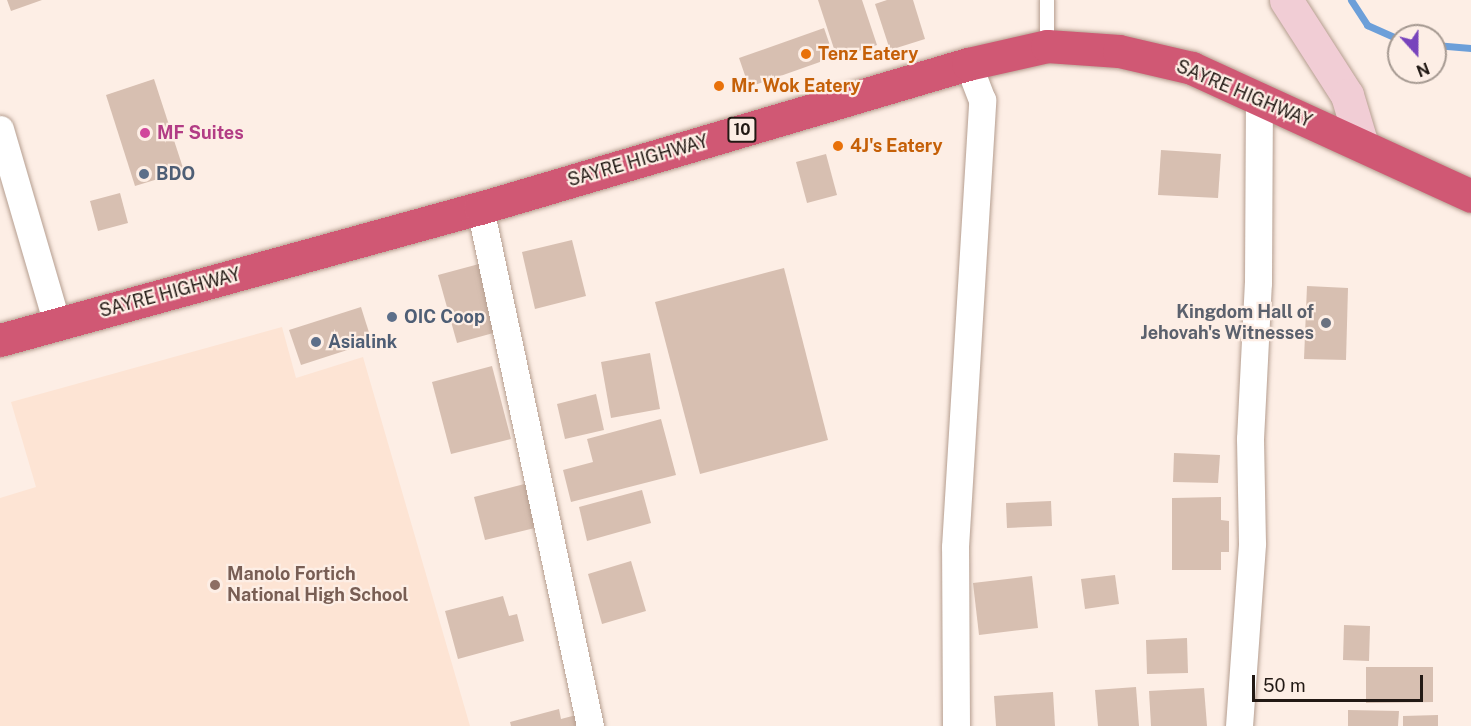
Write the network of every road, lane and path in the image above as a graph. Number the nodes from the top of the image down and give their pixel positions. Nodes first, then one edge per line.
1 (1047, 0) edge
2 (1286, 0) edge
3 (1047, 46) junction
4 (968, 64) junction
5 (1259, 97) junction
6 (0, 129) edge
7 (1362, 145) junction
8 (1471, 196) edge
9 (480, 208) junction
10 (57, 324) junction
11 (0, 340) edge
12 (590, 726) edge
13 (956, 726) edge
14 (1239, 726) edge

1 - 3 lane
2 - 7 street
3 - 4 highway, SAYRE HIGHWAY / 10
3 - 5 highway, SAYRE HIGHWAY / 10
4 - 9 highway, SAYRE HIGHWAY / 10
4 - 13 street
5 - 7 highway, SAYRE HIGHWAY / 10
5 - 14 street
6 - 10 street
7 - 8 highway, SAYRE HIGHWAY / 10
9 - 10 highway, SAYRE HIGHWAY / 10
9 - 12 street
10 - 11 highway, SAYRE HIGHWAY / 10

